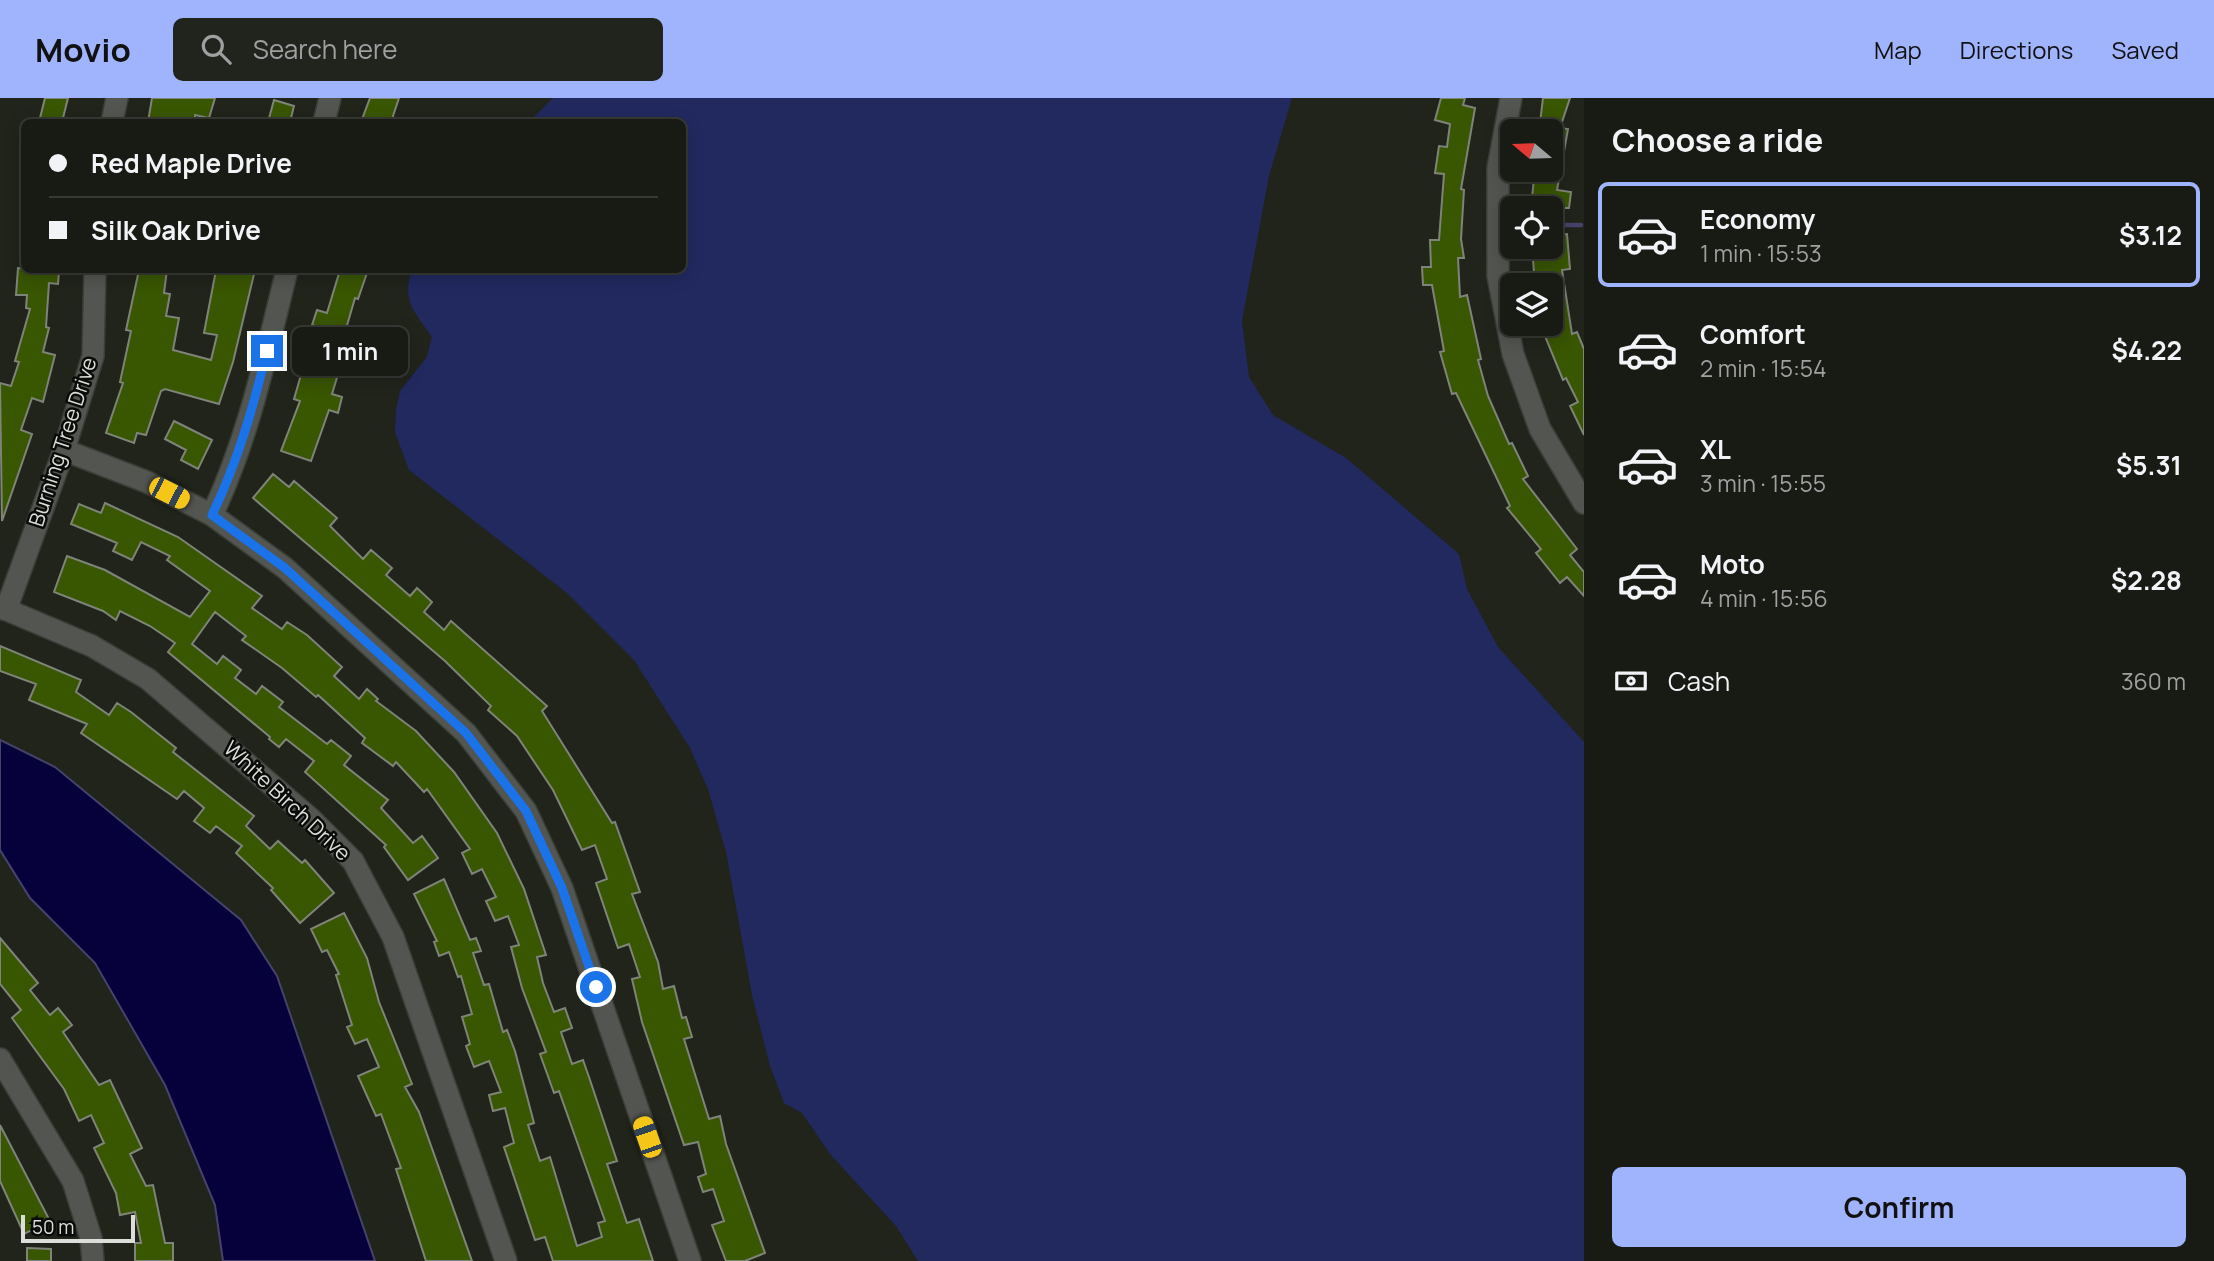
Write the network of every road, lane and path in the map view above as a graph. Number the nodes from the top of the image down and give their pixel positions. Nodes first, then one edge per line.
1 (117, 98) edge
2 (330, 98) edge
3 (1511, 98) edge
4 (113, 119) edge
5 (325, 119) edge
6 (95, 273) edge
7 (287, 273) edge
8 (64, 450) junction
9 (1584, 503) edge
10 (212, 515) junction
11 (3, 608) edge
12 (0, 1059) edge
13 (93, 1261) edge
14 (506, 1261) edge
15 (690, 1261) edge

1 - 4 street
2 - 5 street
3 - 9 street
6 - 8 street, Burning Tree Drive
7 - 10 street
8 - 10 street
8 - 11 street, Burning Tree Drive
10 - 15 street
11 - 14 street, White Birch Drive
12 - 13 street

